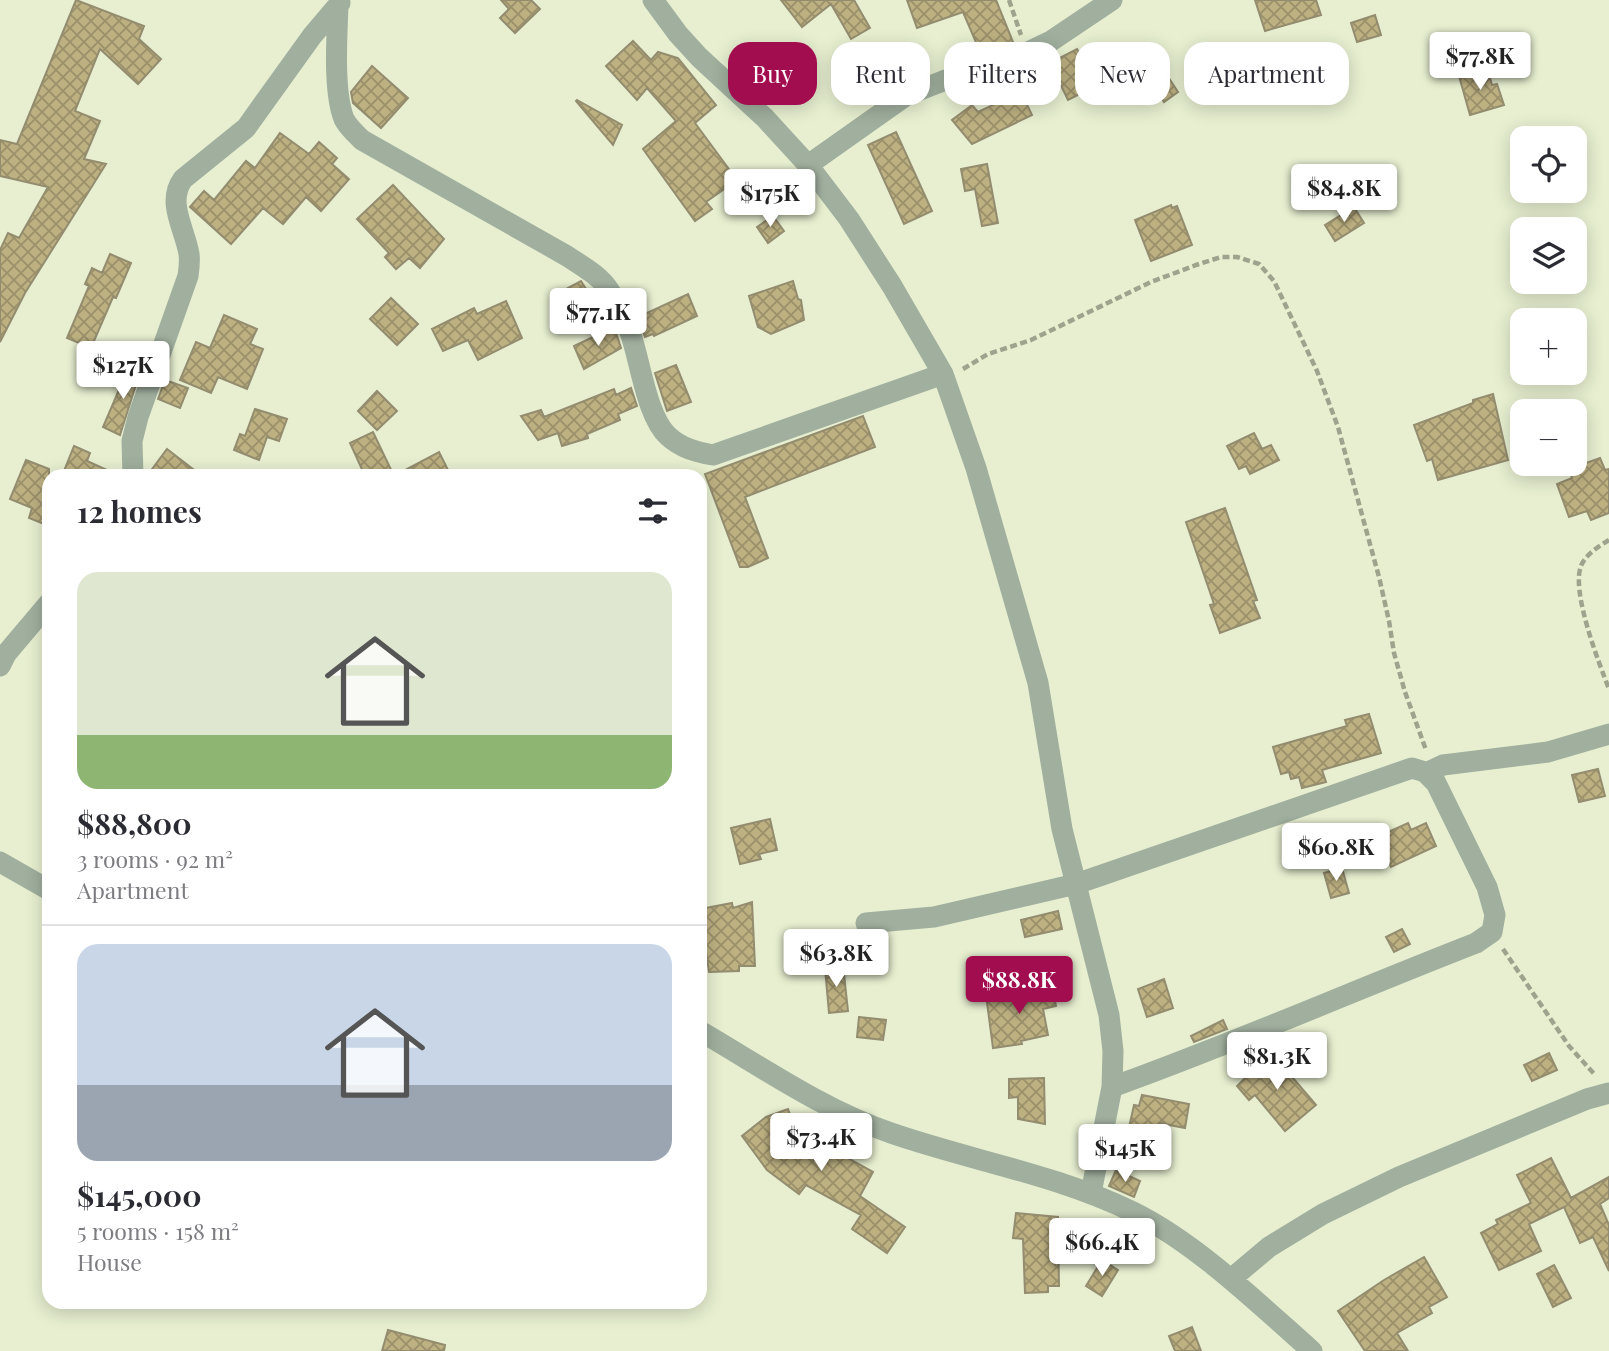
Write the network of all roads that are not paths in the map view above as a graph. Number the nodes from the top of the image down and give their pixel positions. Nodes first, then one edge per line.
1 (653, 0) edge
2 (1112, 0) edge
3 (341, 3) edge
4 (808, 165) junction
5 (944, 377) junction
6 (134, 469) edge
7 (42, 611) edge
8 (0, 666) edge
9 (1609, 734) edge
10 (1422, 772) junction
11 (0, 862) edge
12 (1076, 884) junction
13 (42, 886) edge
14 (866, 923) dead end
15 (707, 1035) edge
16 (1112, 1087) junction
17 (1605, 1088) edge
18 (1091, 1193) junction
19 (1231, 1279) junction
20 (1312, 1351) edge

1 - 4 street
2 - 4 street
3 - 5 street
3 - 6 street
4 - 5 street
5 - 12 street
7 - 8 street
9 - 10 street
10 - 12 street
10 - 16 street
11 - 13 street
12 - 14 street
12 - 16 street
15 - 18 street
16 - 18 street
17 - 19 street
18 - 19 street
19 - 20 street

